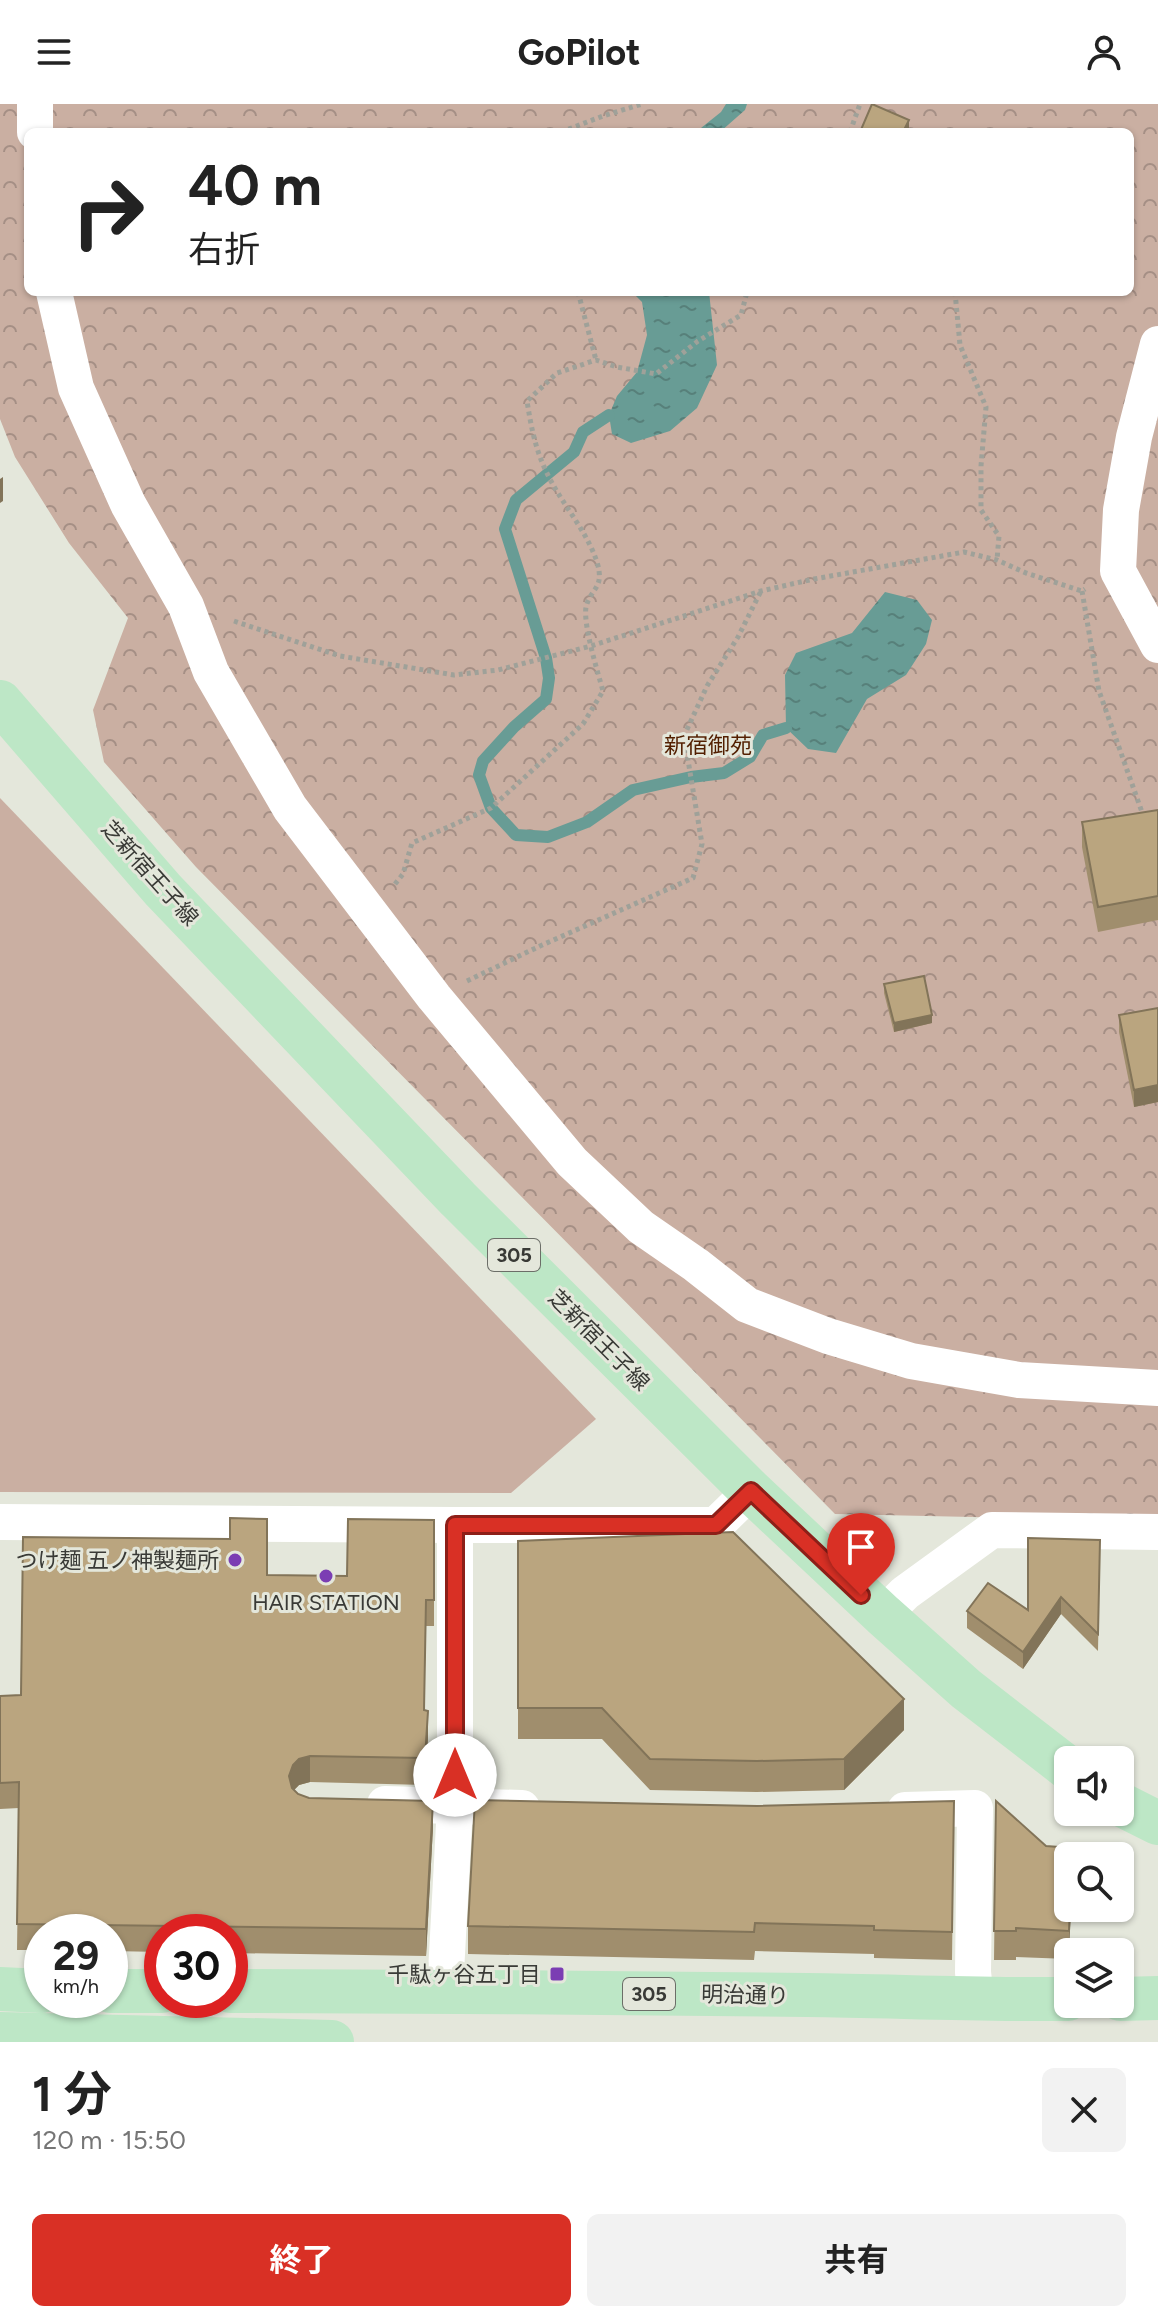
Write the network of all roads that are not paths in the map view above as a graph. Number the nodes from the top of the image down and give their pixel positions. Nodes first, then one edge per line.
1 (35, 104) edge
2 (35, 128) edge
3 (55, 296) edge
4 (1158, 344) edge
5 (1158, 645) edge
6 (0, 702) edge
7 (1158, 1388) edge
8 (751, 1491) junction
9 (0, 1522) edge
10 (455, 1525) junction
11 (1158, 1532) edge
12 (883, 1615) junction
13 (1054, 1757) edge
14 (353, 1804) edge
15 (455, 1806) junction
16 (550, 1808) edge
17 (866, 1810) edge
18 (1134, 1811) edge
19 (1158, 1823) edge
20 (0, 1989) edge
21 (24, 1990) edge
22 (248, 1991) edge
23 (445, 1991) junction
24 (1158, 1998) edge
25 (1054, 1999) edge
26 (1134, 1999) edge
27 (976, 2000) junction
28 (0, 2034) edge
29 (212, 2040) edge
30 (320, 2042) edge
31 (332, 2042) edge

1 - 2 street
3 - 7 street
4 - 5 street
6 - 8 main road, 芝新宿王子線 / 305
8 - 10 street
8 - 12 main road, 芝新宿王子線 / 305
9 - 10 street
10 - 15 street
11 - 12 street
12 - 13 main road, 芝新宿王子線 / 305
14 - 15 street
15 - 16 street
15 - 23 street
17 - 27 street
18 - 19 main road
20 - 21 main road
22 - 23 main road, 明治通り / 305
23 - 27 main road, 明治通り / 305
24 - 26 main road
25 - 27 main road, 明治通り / 305
28 - 29 main road
29 - 30 main road
30 - 31 main road

